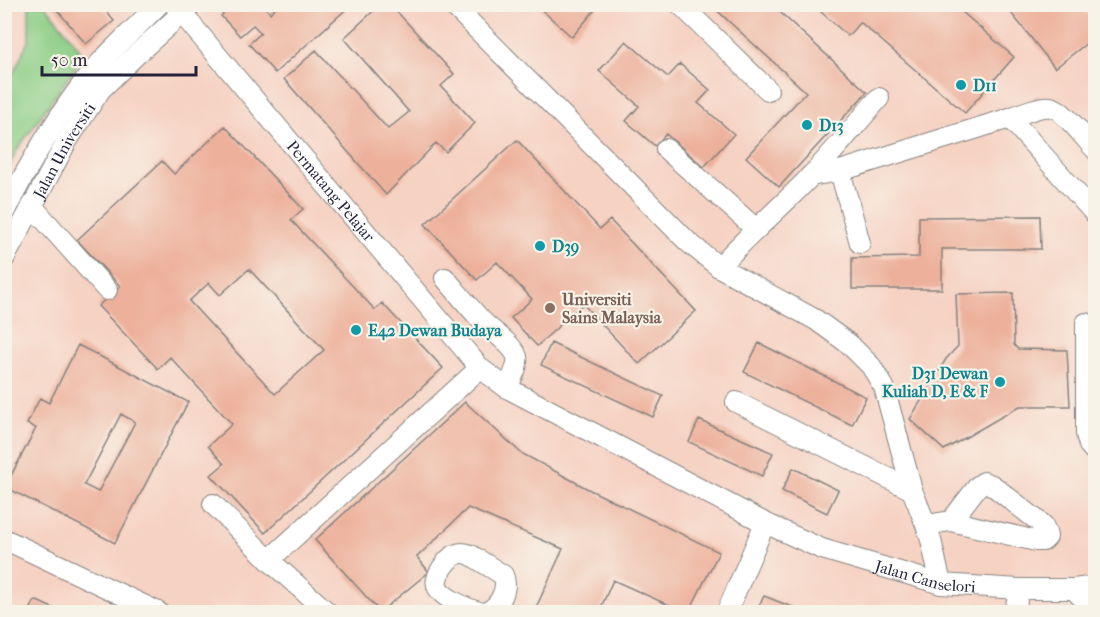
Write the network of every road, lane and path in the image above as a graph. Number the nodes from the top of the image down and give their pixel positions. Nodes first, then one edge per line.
1 (159, 4) edge
2 (452, 4) edge
3 (680, 4) edge
4 (182, 8) edge
5 (768, 90) dead end
6 (879, 98) dead end
7 (1010, 118) junction
8 (666, 149) dead end
9 (1095, 150) edge
10 (840, 171) junction
11 (810, 176) junction
12 (32, 206) junction
13 (4, 213) edge
14 (1095, 215) edge
15 (756, 229) junction
16 (861, 243) dead end
17 (6, 252) edge
18 (719, 267) junction
19 (445, 278) dead end
20 (107, 290) dead end
21 (1086, 323) dead end
22 (480, 368) junction
23 (507, 388) junction
24 (736, 402) dead end
25 (1095, 453) edge
26 (912, 490) junction
27 (213, 504) dead end
28 (951, 521) dead end
29 (765, 523) junction
30 (926, 525) junction
31 (4, 539) edge
32 (269, 560) junction
33 (940, 584) junction
34 (1095, 586) edge
35 (1018, 589) junction
36 (1074, 589) junction
37 (451, 607) edge
38 (158, 612) edge
39 (327, 612) edge
40 (478, 612) edge
41 (487, 612) edge
42 (727, 612) edge
43 (1015, 612) edge
44 (1095, 612) edge

1 - 13 street, Jalan Universiti
2 - 18 street
3 - 5 street
4 - 12 street, Jalan Universiti
4 - 22 street, Permatang Pelajar
6 - 11 street
7 - 9 street
7 - 10 street
7 - 14 street
8 - 15 street
10 - 11 street
10 - 16 street
11 - 15 street
12 - 17 street, Jalan Universiti
12 - 20 street
15 - 18 street
18 - 26 street
19 - 23 street
21 - 25 street
22 - 23 street, Permatang Pelajar
22 - 32 street
23 - 29 street, Jalan Canselori
24 - 26 street
26 - 30 street
27 - 32 street
28 - 30 street
29 - 33 street, Jalan Canselori
29 - 42 street
30 - 33 street
31 - 38 street
32 - 39 street
33 - 35 street, Jalan Canselori
34 - 36 street, Jalan Canselori
35 - 36 street, Jalan Canselori
35 - 43 street
36 - 44 street
37 - 40 street
37 - 41 street

